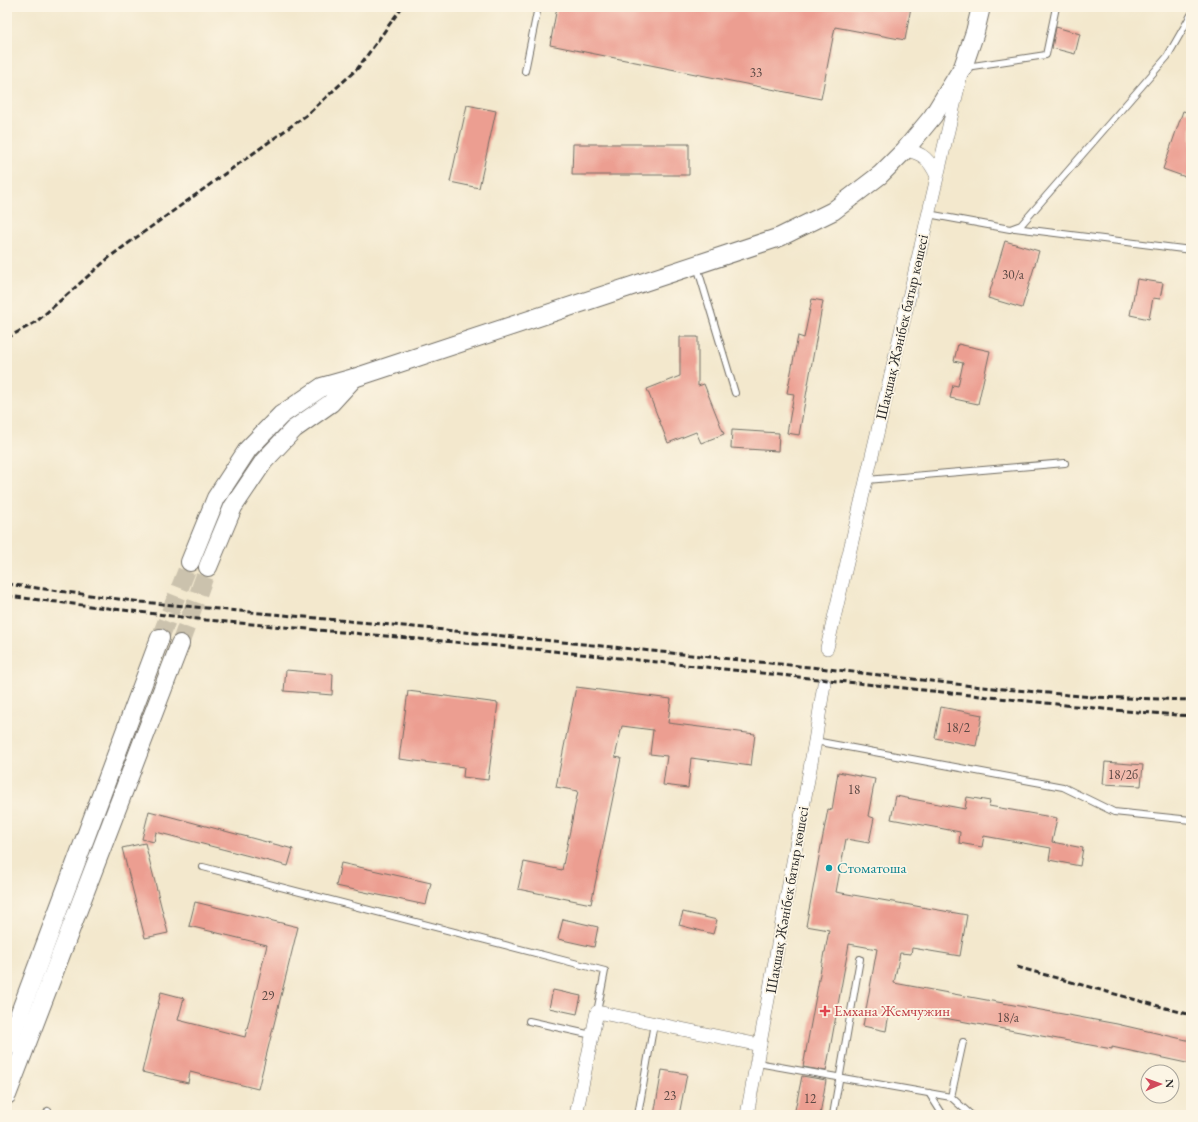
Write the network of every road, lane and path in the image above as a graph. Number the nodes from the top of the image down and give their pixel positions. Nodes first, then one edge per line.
1 (538, 7) edge
2 (981, 7) edge
3 (1056, 7) edge
4 (1191, 15) edge
5 (962, 67) junction
6 (525, 72) dead end
7 (905, 150) junction
8 (937, 176) junction
9 (928, 214) junction
10 (1015, 228) junction
11 (1191, 250) edge
12 (697, 266) junction
13 (354, 378) junction
14 (735, 394) dead end
15 (1065, 463) dead end
16 (866, 480) junction
17 (190, 562) tunnel mouth
18 (208, 567) tunnel mouth
19 (160, 638) tunnel mouth
20 (180, 644) tunnel mouth
21 (827, 648) dead end
22 (824, 684) dead end
23 (815, 741) junction
24 (1191, 820) edge
25 (203, 867) dead end
26 (860, 959) dead end
27 (597, 1012) junction
28 (529, 1021) dead end
29 (654, 1023) junction
30 (592, 1035) junction
31 (963, 1042) dead end
32 (760, 1045) junction
33 (7, 1047) edge
34 (757, 1063) junction
35 (839, 1078) junction
36 (929, 1093) junction
37 (7, 1095) edge
38 (951, 1097) junction
39 (576, 1115) edge
40 (638, 1115) edge
41 (747, 1115) edge
42 (833, 1115) edge
43 (943, 1115) edge
44 (971, 1115) edge

1 - 6 lane
2 - 5 main road, Шақшақ Жәнібек батыр көшесі
3 - 5 lane
4 - 10 lane
5 - 7 main road
5 - 8 street, Шақшақ Жәнібек батыр көшесі
7 - 8 street
7 - 12 main road
8 - 9 street, Шақшақ Жәнібек батыр көшесі
9 - 10 lane
9 - 16 street, Шақшақ Жәнібек батыр көшесі
10 - 11 lane
12 - 13 main road
12 - 14 lane
13 - 17 main road
13 - 18 main road
15 - 16 lane
16 - 21 street, Шақшақ Жәнібек батыр көшесі
19 - 33 main road
20 - 37 main road
22 - 23 street, Шақшақ Жәнібек батыр көшесі
23 - 24 lane
23 - 32 street, Шақшақ Жәнібек батыр көшесі
25 - 27 lane
26 - 35 lane
27 - 29 street
27 - 30 street
28 - 30 lane
29 - 32 street
29 - 40 lane
30 - 39 street
31 - 38 lane
32 - 34 street, Шақшақ Жәнібек батыр көшесі
34 - 35 lane
34 - 41 street, Шақшақ Жәнібек батыр көшесі
35 - 36 lane
35 - 42 lane
36 - 38 lane
36 - 43 lane
38 - 44 lane

